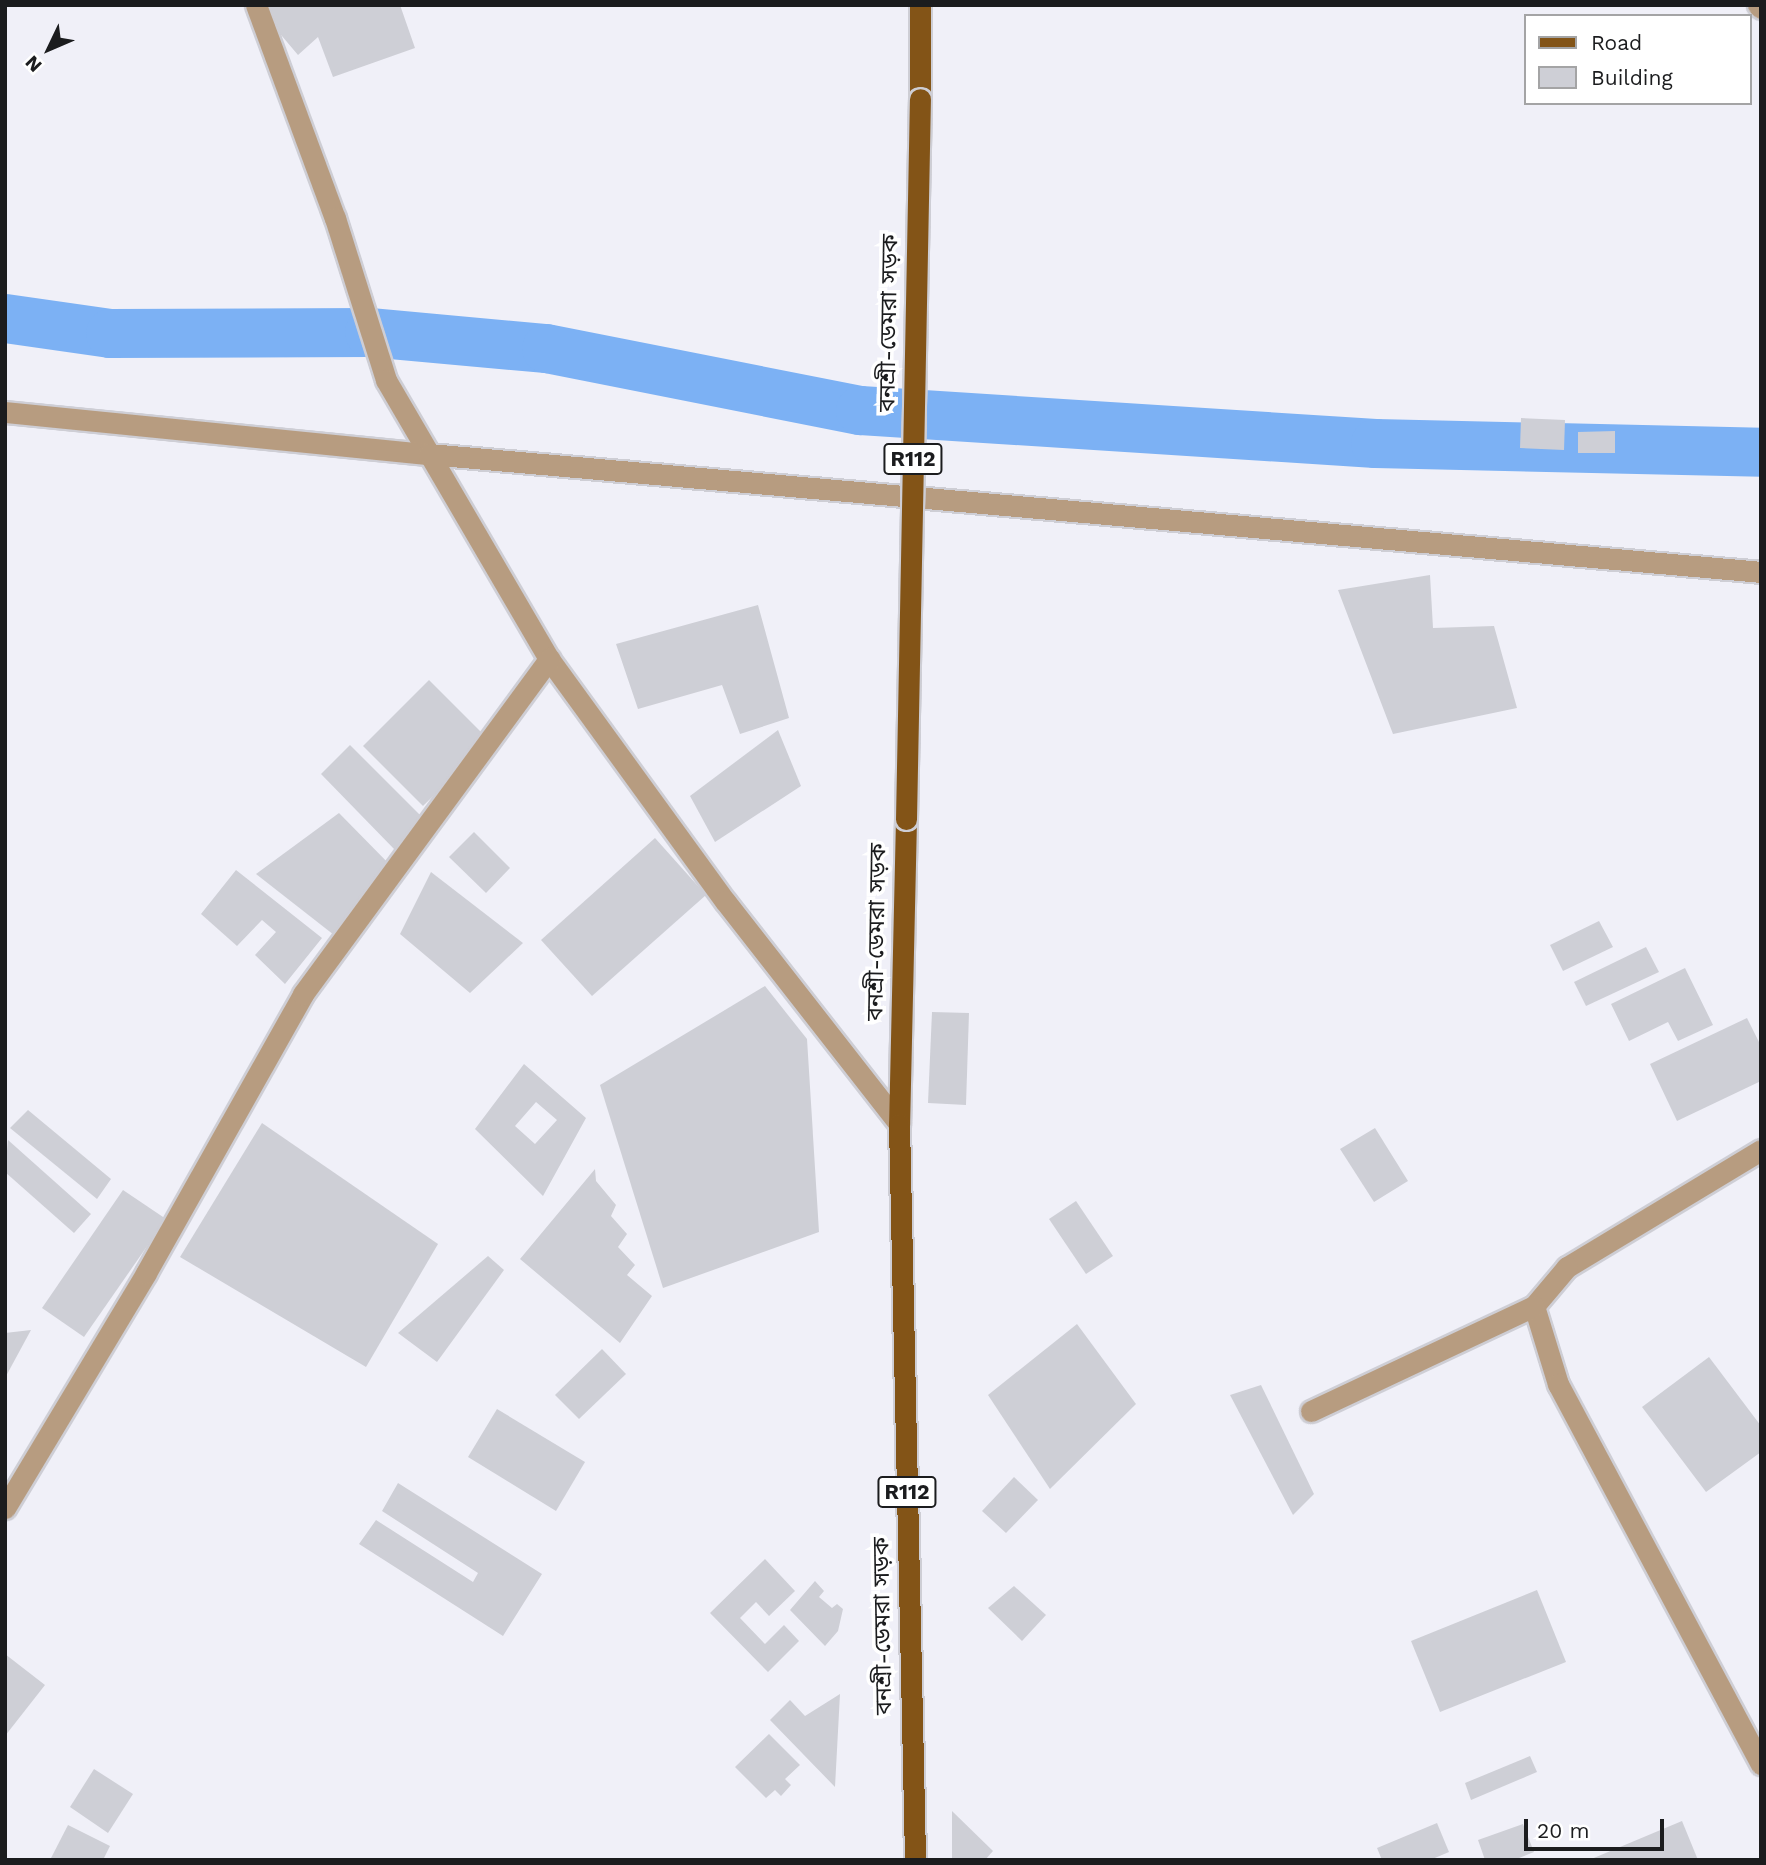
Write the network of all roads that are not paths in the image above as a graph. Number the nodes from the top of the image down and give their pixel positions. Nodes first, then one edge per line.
1 (256, 5) edge
2 (920, 5) edge
3 (5, 412) edge
4 (429, 454) junction
5 (1761, 572) edge
6 (549, 659) junction
7 (899, 1124) junction
8 (1761, 1150) edge
9 (1534, 1306) junction
10 (1311, 1411) dead end
11 (5, 1508) edge
12 (1761, 1764) edge
13 (915, 1860) edge

1 - 4 street
2 - 7 main road, বনশ্রী-ডেমরা সড়ক / R112, bridge
3 - 4 street
4 - 5 street
4 - 6 street
6 - 7 street
6 - 11 street
7 - 13 main road, বনশ্রী-ডেমরা সড়ক / R112
8 - 9 street
9 - 10 street
9 - 12 street

